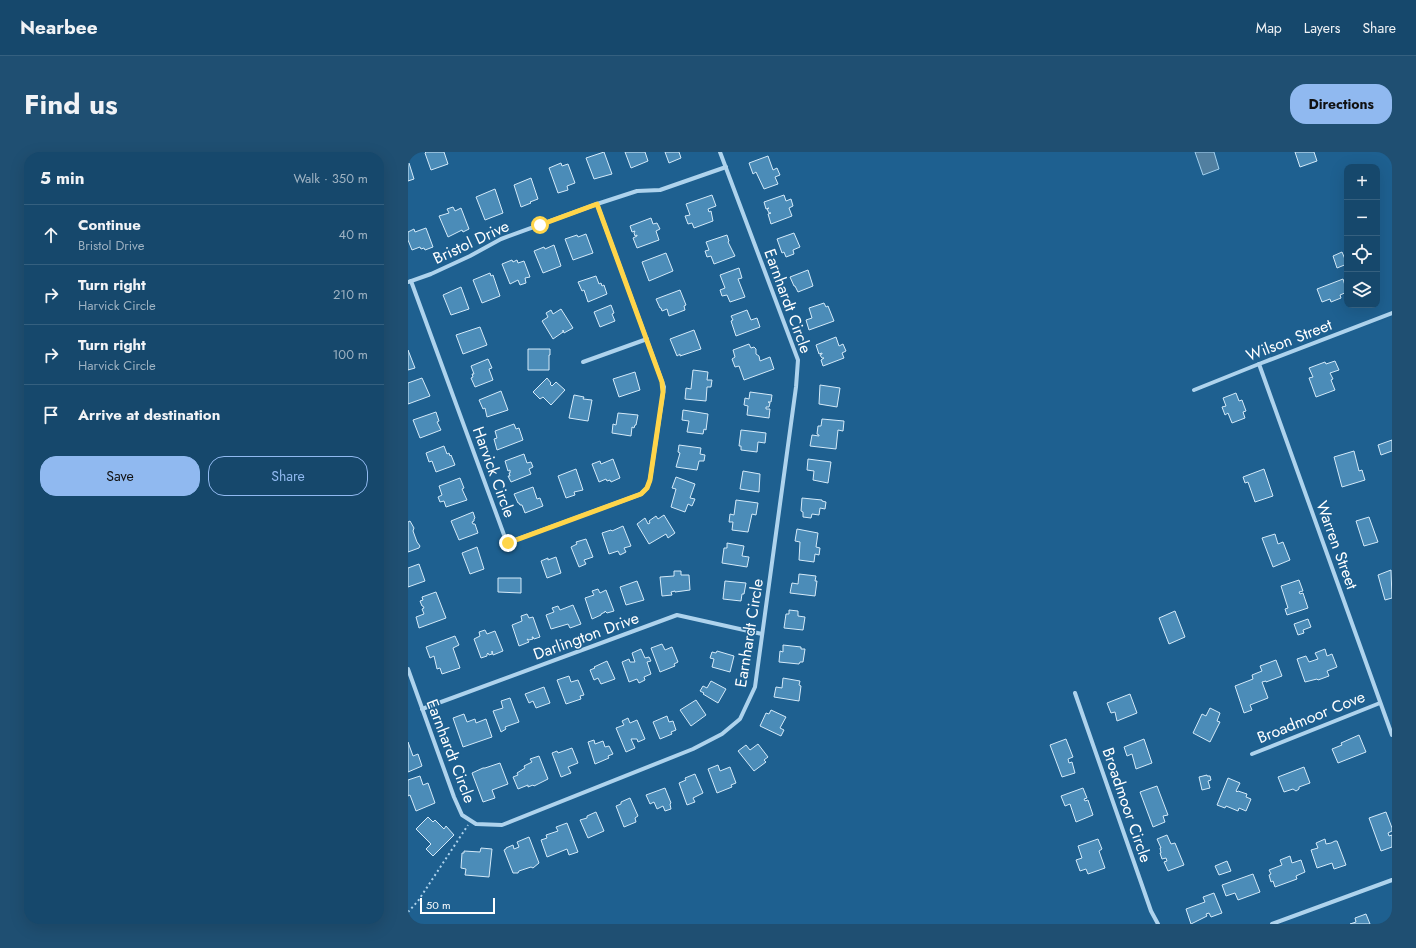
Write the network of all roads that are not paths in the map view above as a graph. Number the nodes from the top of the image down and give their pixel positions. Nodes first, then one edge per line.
1 (720, 152) edge
2 (726, 167) junction
3 (597, 204) junction
4 (410, 282) edge
5 (1392, 313) edge
6 (647, 339) junction
7 (583, 362) dead end
8 (1259, 364) junction
9 (1194, 390) dead end
10 (762, 634) junction
11 (408, 669) edge
12 (1075, 693) dead end
13 (1380, 703) junction
14 (422, 709) junction
15 (1392, 735) edge
16 (1252, 754) dead end
17 (1392, 880) edge
18 (1158, 924) edge
19 (1272, 924) edge

1 - 2 street, Earnhardt Circle
2 - 3 street, Bristol Drive
2 - 10 street, Earnhardt Circle
3 - 4 street, Bristol Drive
3 - 6 street, Harvick Circle
4 - 6 street, Harvick Circle
5 - 8 street, Wilson Street
6 - 7 street
8 - 9 street, Wilson Street
8 - 13 street, Warren Street
10 - 14 street, Darlington Drive
10 - 14 street, Earnhardt Circle
11 - 14 street, Earnhardt Circle
12 - 18 street, Broadmoor Circle
13 - 15 street, Warren Street
13 - 16 street, Broadmoor Cove
17 - 19 street

